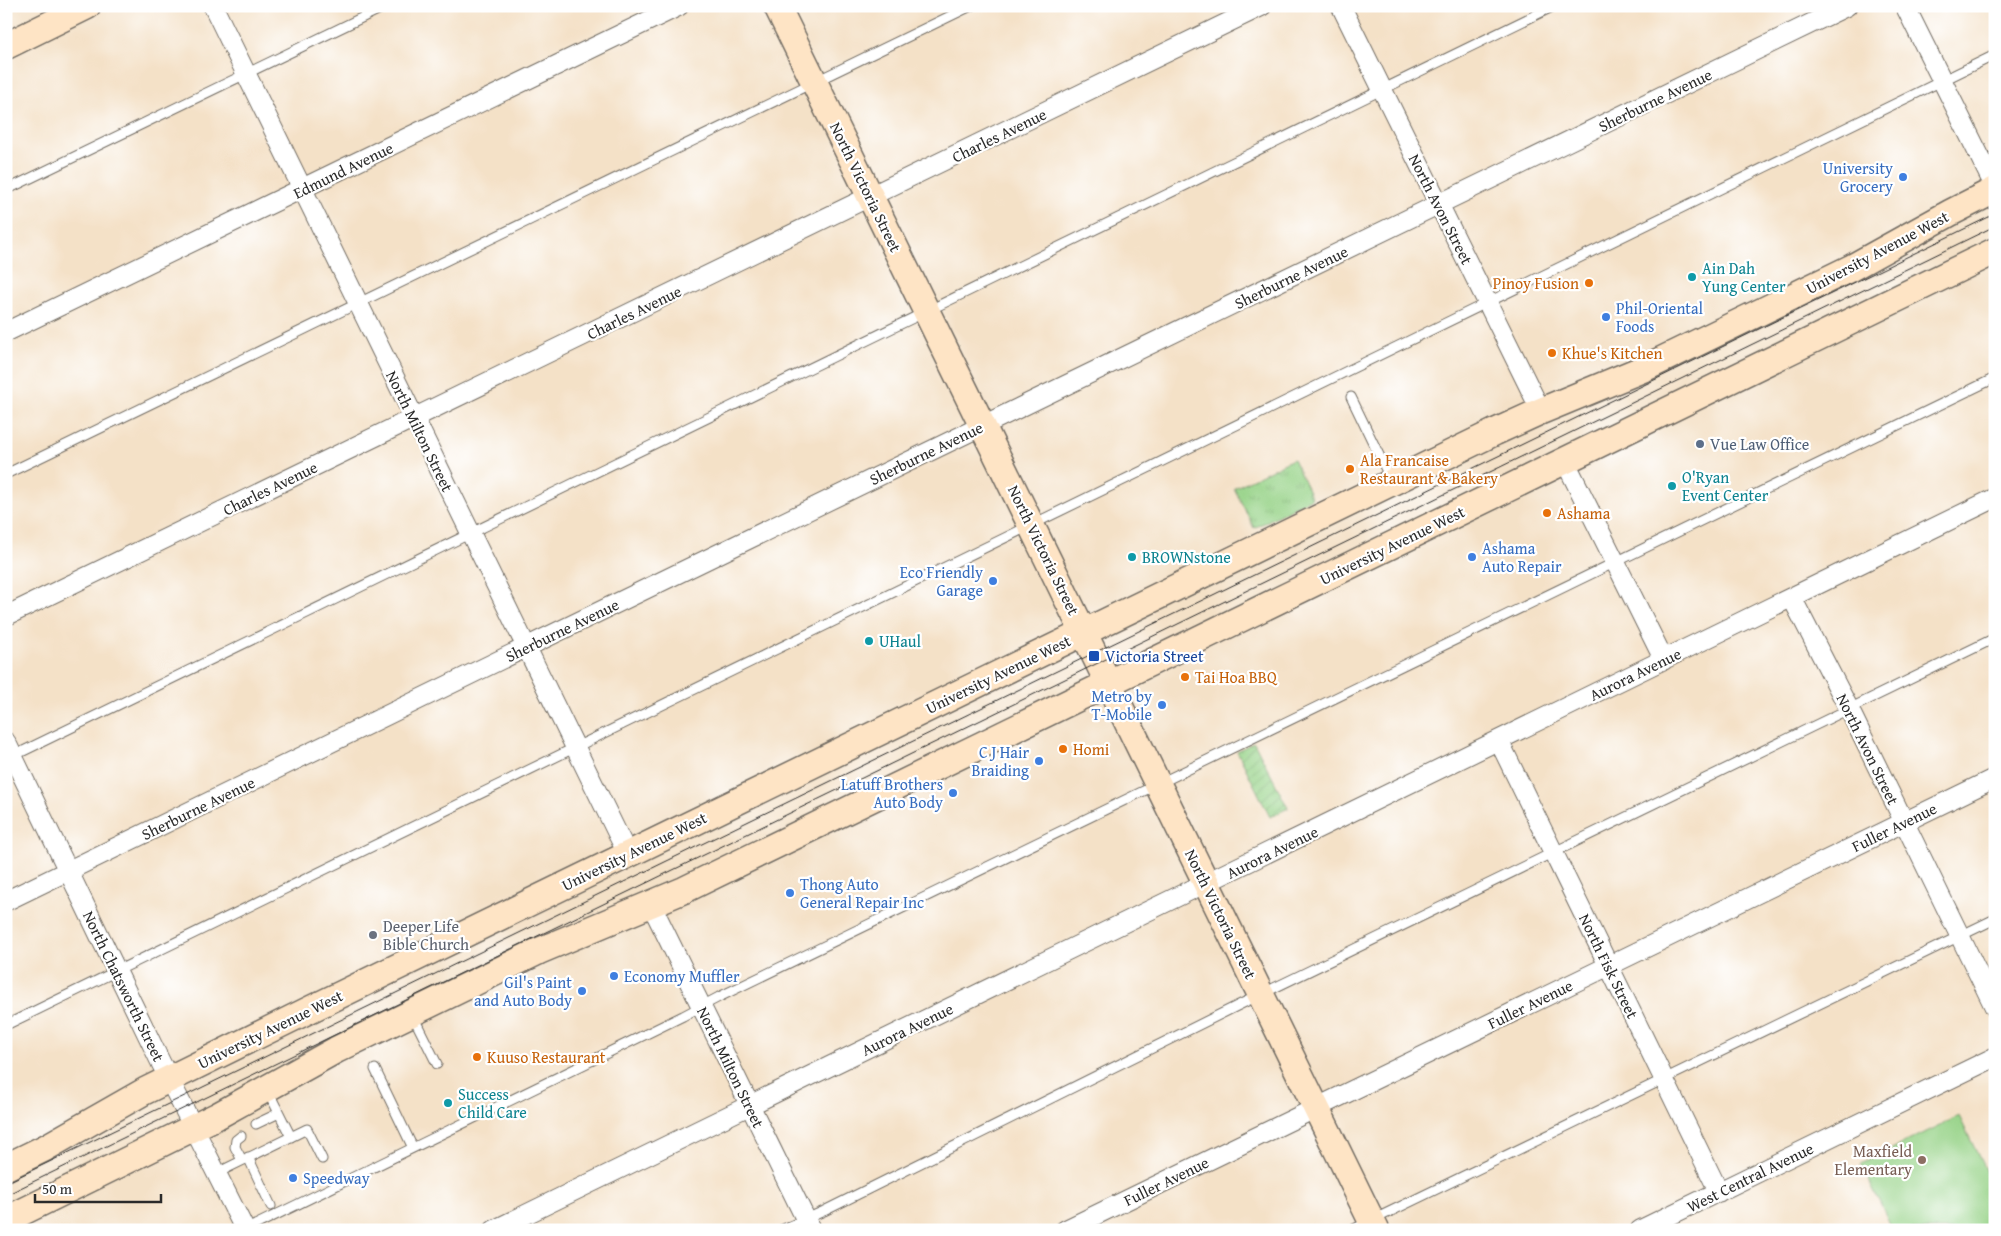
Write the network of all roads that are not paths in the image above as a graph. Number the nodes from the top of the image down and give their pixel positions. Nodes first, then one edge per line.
1 (87, 6) edge
2 (213, 6) edge
3 (386, 6) edge
4 (679, 6) edge
5 (777, 6) edge
6 (971, 6) edge
7 (1262, 6) edge
8 (1341, 6) edge
9 (1554, 6) edge
10 (1847, 6) edge
11 (1905, 6) edge
12 (6, 46) edge
13 (1995, 55) edge
14 (246, 74) junction
15 (1941, 81) junction
16 (815, 82) junction
17 (1382, 90) junction
18 (302, 189) junction
19 (1995, 189) edge
20 (6, 190) edge
21 (871, 197) junction
22 (1439, 205) junction
23 (1995, 251) edge
24 (1488, 302) junction
25 (358, 303) junction
26 (928, 311) junction
27 (6, 332) edge
28 (1995, 378) edge
29 (1351, 397) dead end
30 (1541, 411) junction
31 (414, 418) junction
32 (983, 426) junction
33 (1565, 461) junction
34 (6, 474) edge
35 (1392, 482) junction
36 (1995, 498) edge
37 (1031, 523) junction
38 (470, 533) junction
39 (1616, 562) junction
40 (1792, 598) junction
41 (6, 616) edge
42 (1084, 633) junction
43 (1995, 638) edge
44 (526, 647) junction
45 (1664, 660) junction
46 (1110, 683) junction
47 (1849, 709) junction
48 (1499, 741) junction
49 (575, 746) junction
50 (9, 752) edge
51 (1995, 778) edge
52 (1158, 784) junction
53 (1904, 822) junction
54 (1554, 853) junction
55 (628, 855) junction
56 (68, 872) junction
57 (1206, 883) junction
58 (6, 901) edge
59 (652, 904) junction
60 (1995, 919) edge
61 (1960, 934) junction
62 (1609, 965) junction
63 (117, 971) junction
64 (1260, 995) junction
65 (702, 1006) junction
66 (1995, 1008) edge
67 (412, 1014) junction
68 (6, 1024) edge
69 (1995, 1057) edge
70 (437, 1064) dead end
71 (375, 1069) dead end
72 (170, 1079) junction
73 (1664, 1079) junction
74 (267, 1088) junction
75 (750, 1105) junction
76 (1316, 1107) junction
77 (279, 1113) junction
78 (256, 1124) dead end
79 (194, 1128) junction
80 (241, 1136) dead end
81 (291, 1137) junction
82 (413, 1148) junction
83 (245, 1159) junction
84 (322, 1159) dead end
85 (6, 1167) edge
86 (217, 1173) junction
87 (1719, 1192) junction
88 (271, 1206) dead end
89 (6, 1220) edge
90 (808, 1224) edge
91 (1367, 1227) edge
92 (245, 1230) edge
93 (494, 1230) edge
94 (781, 1230) edge
95 (1065, 1230) edge
96 (1640, 1230) edge

1 - 12 main road
2 - 14 street, North Milton Street
3 - 14 lane
4 - 18 street, Edmund Avenue
5 - 16 main road, North Victoria Street
6 - 16 lane
7 - 21 street, Charles Avenue
8 - 17 street, North Avon Street
9 - 17 lane
10 - 22 street, Sherburne Avenue
11 - 15 street
13 - 15 lane
14 - 18 street, North Milton Street
14 - 20 lane
15 - 19 street
15 - 24 lane
16 - 21 main road, North Victoria Street
16 - 25 lane
17 - 22 street, North Avon Street
17 - 26 lane
18 - 25 street, North Milton Street
18 - 27 street, Edmund Avenue
19 - 30 main road, University Avenue West
21 - 26 main road, North Victoria Street
21 - 31 street, Charles Avenue
22 - 24 street, North Avon Street
22 - 32 street, Sherburne Avenue
23 - 33 main road, University Avenue West
24 - 30 street, North Avon Street
24 - 37 lane
25 - 31 street, North Milton Street
25 - 34 lane
26 - 32 main road, North Victoria Street
26 - 38 lane
28 - 39 lane
29 - 35 lane
30 - 35 main road, University Avenue West
31 - 38 street, North Milton Street
31 - 41 street, Charles Avenue
32 - 37 main road, North Victoria Street
32 - 44 street, Sherburne Avenue
33 - 39 street
33 - 46 main road, University Avenue West
35 - 42 main road, University Avenue West
36 - 40 street, Aurora Avenue
37 - 42 main road, North Victoria Street
37 - 49 lane
38 - 44 street, North Milton Street
38 - 50 lane
39 - 45 street
39 - 52 lane
40 - 45 street, Aurora Avenue
40 - 47 street, North Avon Street
42 - 46 main road, North Victoria Street
42 - 55 main road, University Avenue West
43 - 47 lane
44 - 49 street, North Milton Street
44 - 56 street, Sherburne Avenue
45 - 48 street, Aurora Avenue
46 - 52 main road, North Victoria Street
46 - 59 main road, University Avenue West
47 - 53 street, North Avon Street
47 - 54 lane
48 - 54 street, North Fisk Street
48 - 57 street, Aurora Avenue
49 - 55 street, North Milton Street
49 - 63 lane
50 - 56 street, North Chatsworth Street
51 - 53 street, Fuller Avenue
52 - 57 main road, North Victoria Street
52 - 65 lane
53 - 61 street, North Avon Street
53 - 62 street, Fuller Avenue
54 - 62 street, North Fisk Street
54 - 64 lane
55 - 72 main road, University Avenue West
56 - 58 street, Sherburne Avenue
56 - 63 street, North Chatsworth Street
57 - 64 main road, North Victoria Street
57 - 75 street, Aurora Avenue
59 - 65 street, North Milton Street
59 - 67 main road, University Avenue West
60 - 61 lane
61 - 66 street, North Avon Street
61 - 73 lane
62 - 73 street, North Fisk Street
62 - 76 street, Fuller Avenue
63 - 68 lane
63 - 72 street, North Chatsworth Street
64 - 76 main road, North Victoria Street
64 - 90 lane
65 - 75 street, North Milton Street
65 - 82 lane
67 - 70 lane
67 - 74 main road, University Avenue West
69 - 87 street, West Central Avenue
71 - 82 lane
72 - 79 street, North Chatsworth Street
72 - 85 main road, University Avenue West
73 - 87 street, North Fisk Street
73 - 91 lane
74 - 77 lane
74 - 79 main road, University Avenue West
75 - 90 street, North Milton Street
75 - 93 street, Aurora Avenue
76 - 91 main road, North Victoria Street
76 - 95 street, Fuller Avenue
77 - 78 lane
77 - 81 lane
79 - 86 street, North Chatsworth Street
79 - 89 main road, University Avenue West
80 - 83 lane
81 - 83 lane
81 - 84 lane
82 - 92 lane
83 - 86 lane
83 - 88 lane
86 - 92 street, North Chatsworth Street
87 - 96 street, West Central Avenue
90 - 94 lane

